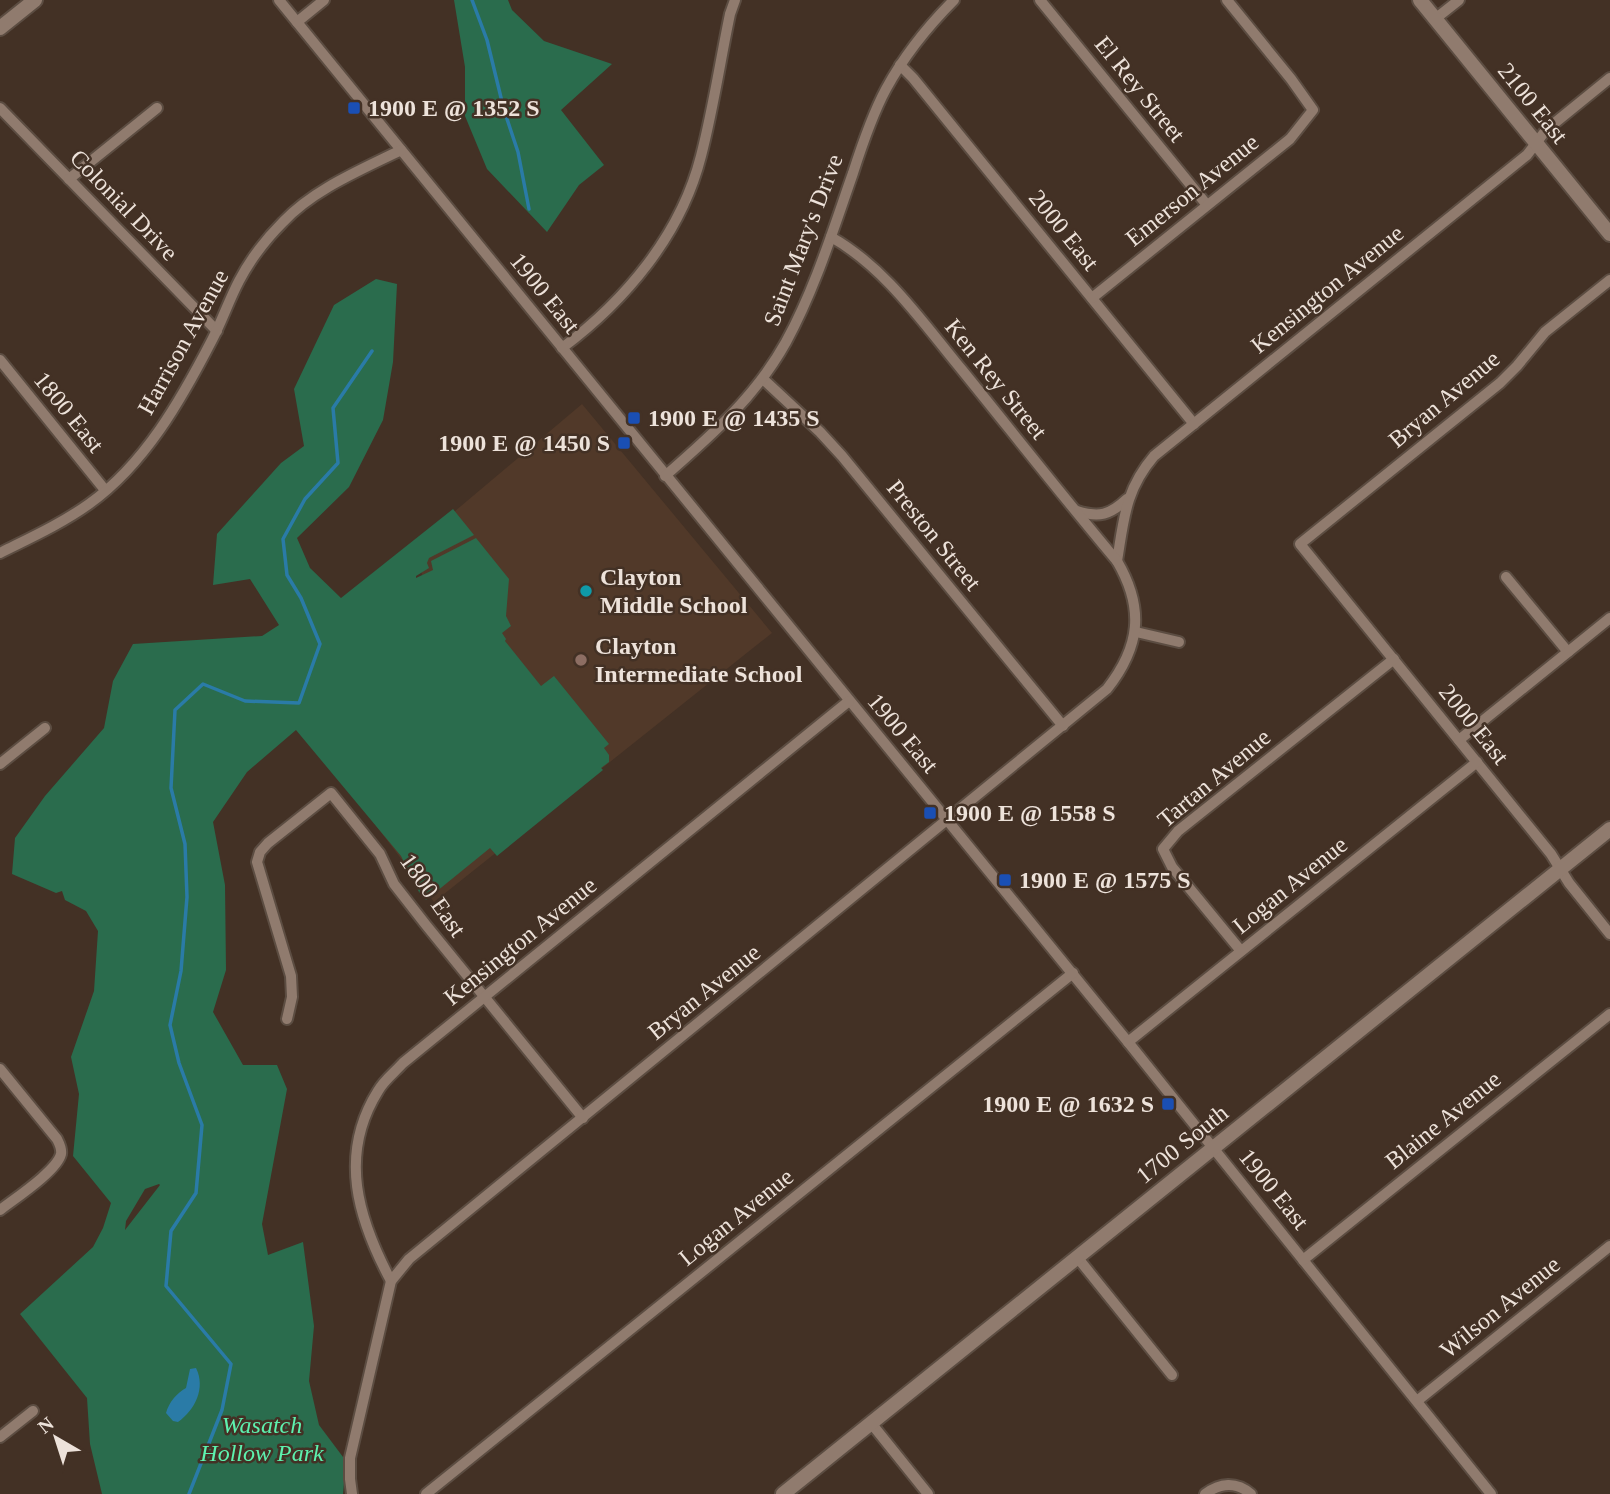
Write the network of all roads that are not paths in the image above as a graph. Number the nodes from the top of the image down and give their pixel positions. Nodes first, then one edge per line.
1 (34, 0) edge
2 (279, 0) edge
3 (324, 0) edge
4 (735, 0) edge
5 (954, 0) edge
6 (1040, 0) edge
7 (1227, 0) edge
8 (1420, 0) edge
9 (1459, 0) edge
10 (1435, 19) junction
11 (297, 22) junction
12 (0, 28) edge
13 (900, 65) junction
14 (1610, 78) edge
15 (0, 108) edge
16 (157, 108) dead end
17 (1536, 144) junction
18 (401, 150) junction
19 (69, 179) junction
20 (1207, 205) junction
21 (1610, 234) edge
22 (831, 237) junction
23 (1610, 280) edge
24 (1092, 298) junction
25 (217, 331) junction
26 (562, 348) junction
27 (0, 360) edge
28 (763, 379) junction
29 (1194, 424) junction
30 (665, 476) junction
31 (106, 490) junction
32 (1129, 497) junction
33 (1077, 511) junction
34 (1300, 544) joint
35 (0, 553) edge
36 (1117, 561) junction
37 (1506, 577) dead end
38 (1610, 618) edge
39 (1136, 632) junction
40 (1179, 642) dead end
41 (1567, 652) junction
42 (1394, 659) junction
43 (849, 701) junction
44 (1063, 726) junction
45 (45, 728) dead end
46 (1459, 740) junction
47 (1477, 762) junction
48 (0, 764) edge
49 (947, 820) junction
50 (1610, 829) edge
51 (1561, 869) junction
52 (1610, 934) edge
53 (1241, 951) junction
54 (1073, 973) junction
55 (485, 997) junction
56 (1610, 1014) edge
57 (287, 1019) dead end
58 (1128, 1042) junction
59 (0, 1069) edge
60 (583, 1118) junction
61 (1213, 1148) junction
62 (0, 1210) edge
63 (1610, 1246) edge
64 (1077, 1257) junction
65 (1303, 1260) junction
66 (391, 1282) junction
67 (1172, 1375) dead end
68 (1417, 1401) junction
69 (33, 1410) dead end
70 (871, 1423) junction
71 (0, 1437) edge
72 (352, 1494) edge
73 (426, 1494) edge
74 (783, 1494) edge
75 (928, 1494) edge
76 (1205, 1494) edge
77 (1251, 1494) edge
78 (1492, 1494) edge

1 - 12 street
2 - 11 street, 1900 East
3 - 11 street
4 - 26 street
5 - 13 street, Saint Mary's Drive
6 - 20 street, El Rey Street
7 - 20 street, Emerson Avenue
8 - 10 street, 2100 East
9 - 10 street
10 - 17 street, 2100 East
11 - 18 street, 1900 East
13 - 22 street, Saint Mary's Drive
13 - 24 street, 2000 East
14 - 17 street, Kensington Avenue
15 - 19 street, Colonial Drive
16 - 19 street
17 - 21 street, 2100 East
17 - 29 street, Kensington Avenue
18 - 25 street, Harrison Avenue
18 - 26 street, 1900 East
19 - 25 street, Colonial Drive
20 - 24 street, Emerson Avenue
22 - 28 street, Saint Mary's Drive
22 - 33 street, Ken Rey Street
23 - 34 street, Bryan Avenue
24 - 29 street, 2000 East
25 - 31 street, Harrison Avenue
26 - 30 street, 1900 East
27 - 31 street, 1800 East
28 - 30 street, Saint Mary's Drive
28 - 44 street, Preston Street
29 - 32 street, Kensington Avenue
30 - 43 street, 1900 East
31 - 35 street, Harrison Avenue
32 - 33 street
32 - 36 street, Kensington Avenue
33 - 36 street, Ken Rey Street
34 - 42 street, 2000 East
36 - 39 street, Bryan Avenue
37 - 41 street
38 - 41 street
39 - 40 street
39 - 44 street, Bryan Avenue
41 - 46 street
42 - 46 street, 2000 East
42 - 53 street, Tartan Avenue
43 - 49 street, 1900 East
43 - 55 street, Kensington Avenue
44 - 49 street, Bryan Avenue
45 - 48 street
46 - 47 street, 2000 East
47 - 51 street, 2000 East
47 - 53 street, Logan Avenue
49 - 54 street, 1900 East
49 - 60 street, Bryan Avenue
50 - 51 street, 1700 South
51 - 52 street, 2000 East
51 - 61 street, 1700 South
53 - 58 street, Logan Avenue
54 - 58 street, 1900 East
54 - 73 street, Logan Avenue
55 - 57 street, 1800 East
55 - 60 street, 1800 East
55 - 66 street, Kensington Avenue
56 - 65 street, Blaine Avenue
58 - 61 street, 1900 East
59 - 62 street
60 - 66 street, Bryan Avenue
61 - 64 street, 1700 South
61 - 65 street, 1900 East
63 - 68 street, Wilson Avenue
64 - 67 street
64 - 70 street, 1700 South
65 - 68 street, 1900 East
66 - 72 street, Bryan Avenue
68 - 78 street, 1900 East
69 - 71 street
70 - 74 street, 1700 South
70 - 75 street
76 - 77 street

